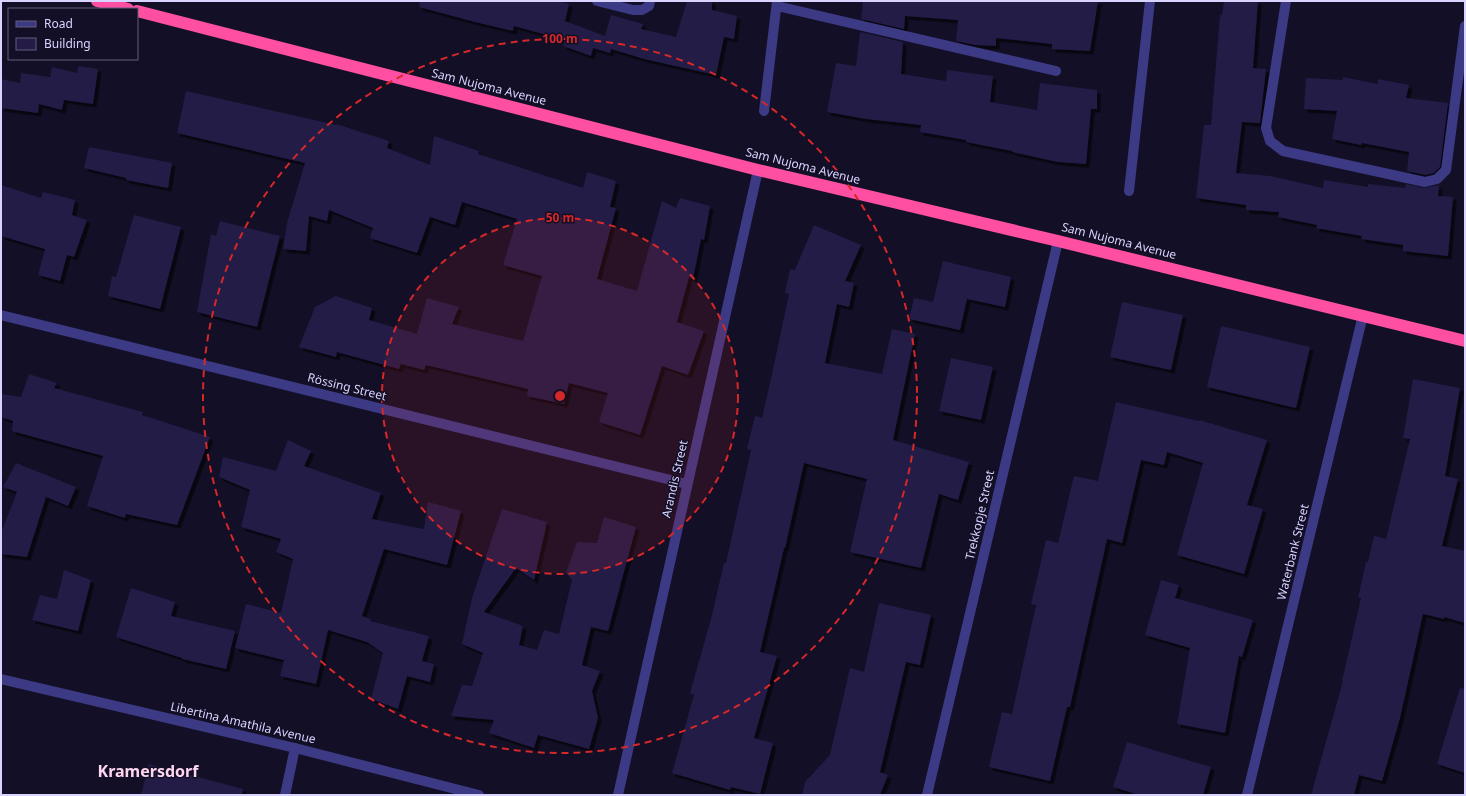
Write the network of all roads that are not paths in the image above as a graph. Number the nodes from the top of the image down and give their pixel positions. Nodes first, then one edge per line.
1 (96, 1) edge
2 (597, 1) edge
3 (650, 1) edge
4 (1150, 1) edge
5 (1286, 1) edge
6 (777, 3) edge
7 (124, 8) edge
8 (138, 11) edge
9 (1465, 26) edge
10 (1056, 71) dead end
11 (1461, 78) edge
12 (764, 111) dead end
13 (758, 170) junction
14 (1129, 192) dead end
15 (1058, 241) junction
16 (1363, 315) junction
17 (1, 316) edge
18 (1465, 341) edge
19 (687, 484) junction
20 (1, 679) edge
21 (296, 748) junction
22 (285, 795) edge
23 (479, 795) edge
24 (618, 795) edge
25 (927, 795) edge
26 (1248, 795) edge

1 - 7 highway
2 - 3 street
4 - 14 street
5 - 11 street
6 - 10 street
6 - 12 street
8 - 13 highway, Sam Nujoma Avenue
9 - 11 street
13 - 15 highway, Sam Nujoma Avenue
13 - 19 street, Arandis Street
15 - 16 highway, Sam Nujoma Avenue
15 - 25 street, Trekkopje Street
16 - 18 highway, Sam Nujoma Avenue
16 - 26 street, Waterbank Street
17 - 19 street, Rössing Street
19 - 24 street, Arandis Street
20 - 21 street, Libertina Amathila Avenue
21 - 22 street
21 - 23 street, Libertina Amathila Avenue

